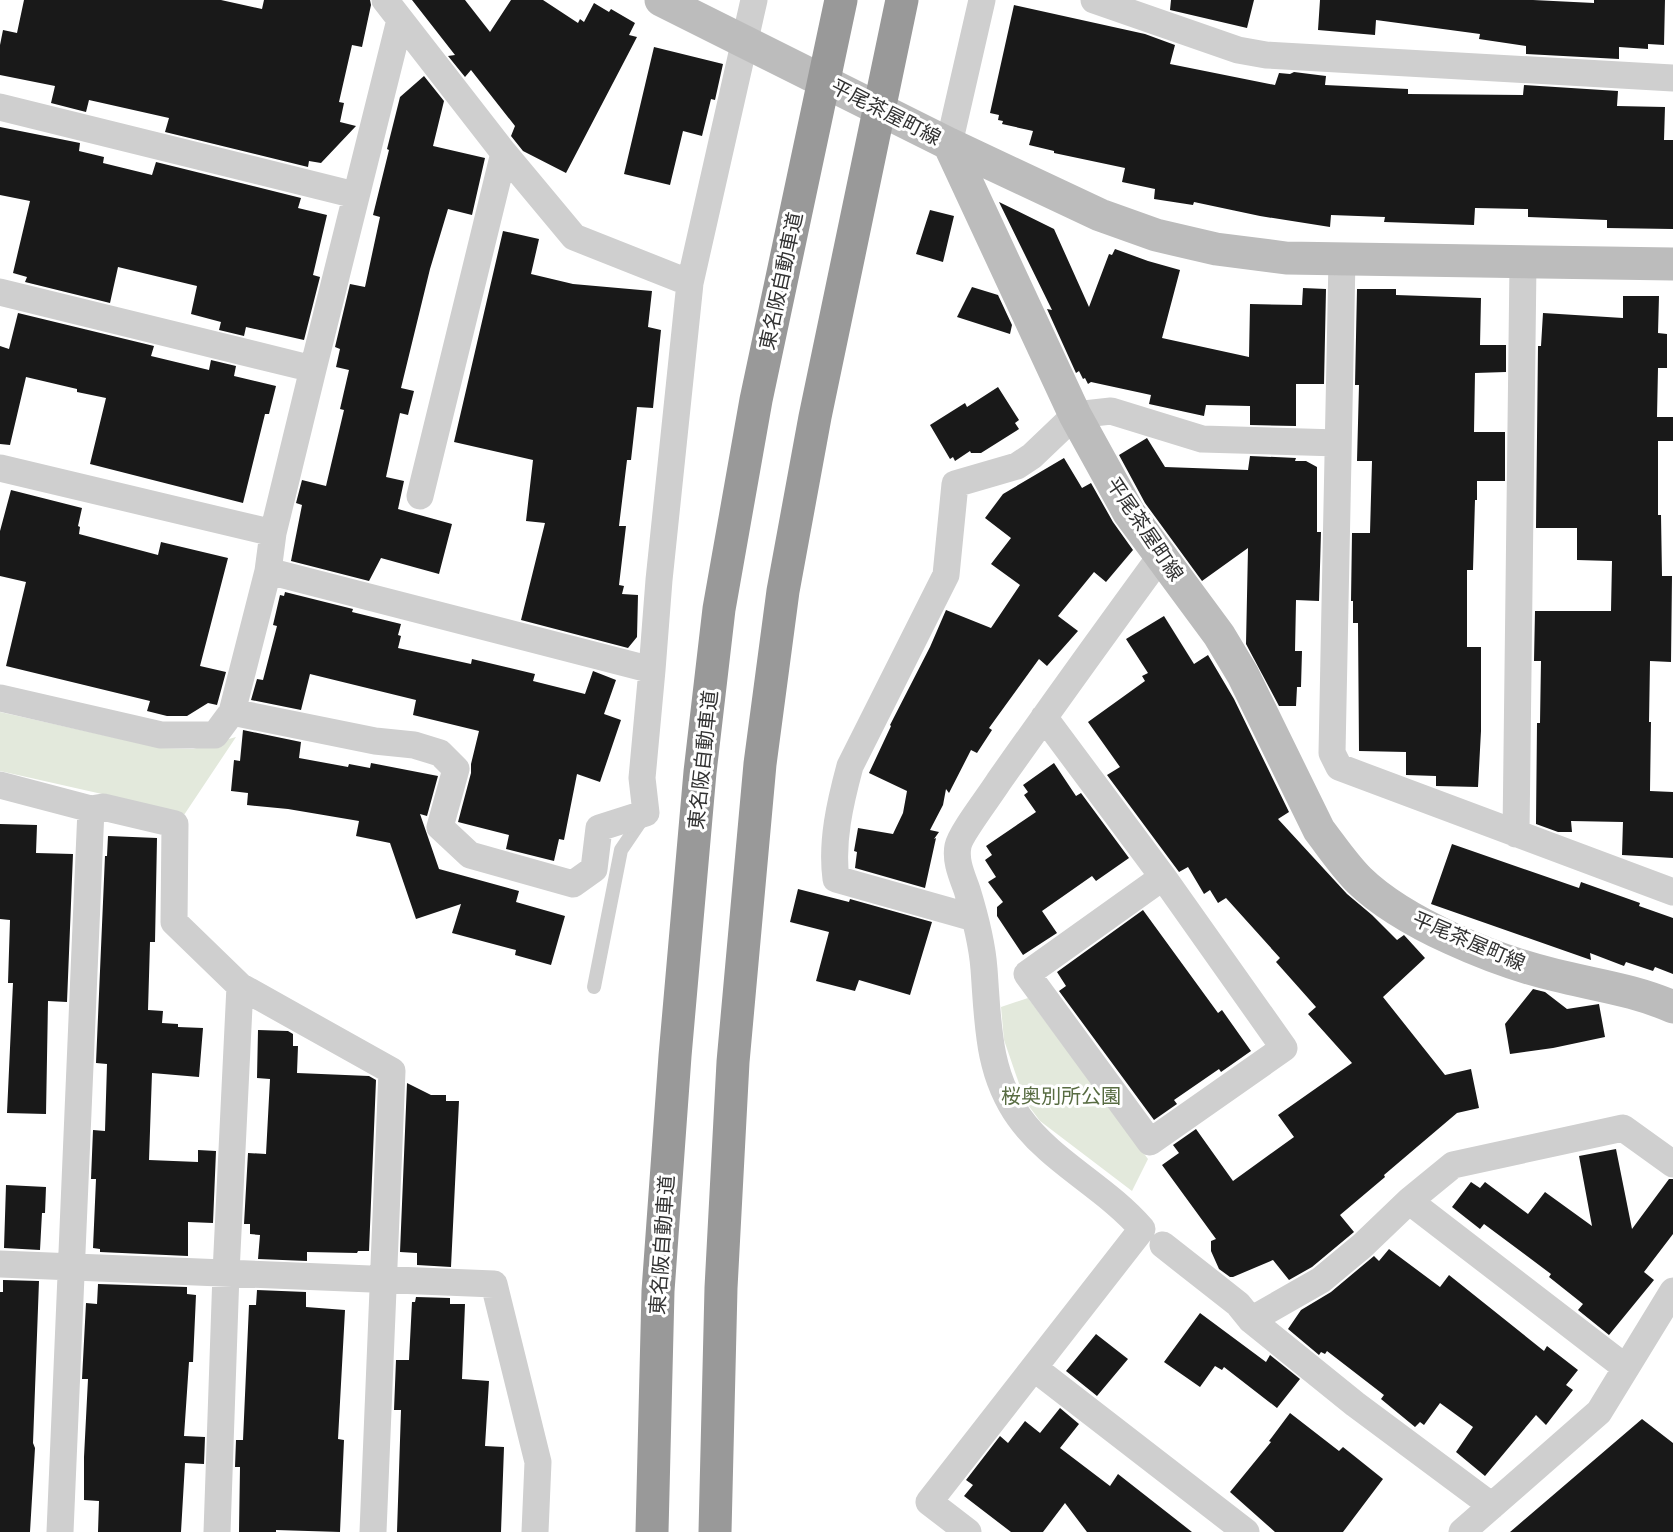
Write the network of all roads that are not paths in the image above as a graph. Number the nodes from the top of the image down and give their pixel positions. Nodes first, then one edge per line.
1 (661, 0) edge
2 (754, 0) edge
3 (841, 0) edge
4 (902, 0) edge
5 (982, 0) edge
6 (1094, 0) edge
7 (393, 10) edge
8 (745, 41) junction
9 (1673, 78) edge
10 (0, 107) edge
11 (943, 141) junction
12 (504, 153) junction
13 (356, 195) junction
14 (1342, 259) junction
15 (1523, 263) junction
16 (1673, 264) edge
17 (690, 283) junction
18 (0, 292) edge
19 (313, 369) junction
20 (1075, 415) junction
21 (1338, 443) junction
22 (0, 468) edge
23 (420, 496) dead end
24 (273, 533) junction
25 (1160, 557) junction
26 (268, 571) junction
27 (652, 670) junction
28 (0, 698) edge
29 (232, 712) junction
30 (1044, 717) junction
31 (0, 785) edge
32 (91, 809) junction
33 (646, 813) junction
34 (1516, 834) junction
35 (1163, 877) junction
36 (1673, 892) edge
37 (974, 918) junction
38 (240, 986) junction
39 (594, 987) dead end
40 (1673, 1008) edge
41 (1673, 1164) edge
42 (1409, 1201) junction
43 (1163, 1245) dead end
44 (0, 1264) edge
45 (70, 1268) junction
46 (226, 1273) junction
47 (384, 1278) junction
48 (1673, 1291) edge
49 (1251, 1320) junction
50 (1034, 1368) junction
51 (1626, 1368) junction
52 (1492, 1506) junction
53 (60, 1532) edge
54 (217, 1532) edge
55 (373, 1532) edge
56 (535, 1532) edge
57 (652, 1532) edge
58 (715, 1532) edge
59 (968, 1532) edge
60 (1246, 1532) edge
61 (1462, 1532) edge

1 - 8 main road, 平尾茶屋町線
2 - 8 street
3 - 57 highway, 東名阪自動車道
4 - 58 highway
5 - 11 street
6 - 9 street
7 - 12 street
7 - 13 street
8 - 11 main road, 平尾茶屋町線
8 - 17 street
10 - 13 street
11 - 14 main road
11 - 20 main road, 平尾茶屋町線
12 - 17 street
12 - 23 street
13 - 19 street
14 - 15 main road
14 - 21 street
15 - 16 main road
15 - 34 street
17 - 27 street
18 - 19 street
19 - 24 street
20 - 21 street
20 - 25 main road, 平尾茶屋町線
20 - 37 street
21 - 34 street
22 - 24 street
24 - 26 street
25 - 30 street
25 - 40 main road, 平尾茶屋町線
26 - 27 street
26 - 29 street
27 - 33 street
28 - 29 street
29 - 33 street
30 - 35 street
30 - 37 street
31 - 32 street
32 - 38 street
32 - 45 street
33 - 39 lane
34 - 36 street
35 - 35 street
37 - 50 street
38 - 46 street
38 - 47 street
41 - 42 street
42 - 49 street
42 - 51 street
43 - 49 street
44 - 45 street
45 - 46 street
45 - 53 street
46 - 47 street
46 - 54 street
47 - 55 street
47 - 56 street
48 - 51 street
49 - 52 street
50 - 59 street
50 - 60 street
51 - 52 street
52 - 61 street

